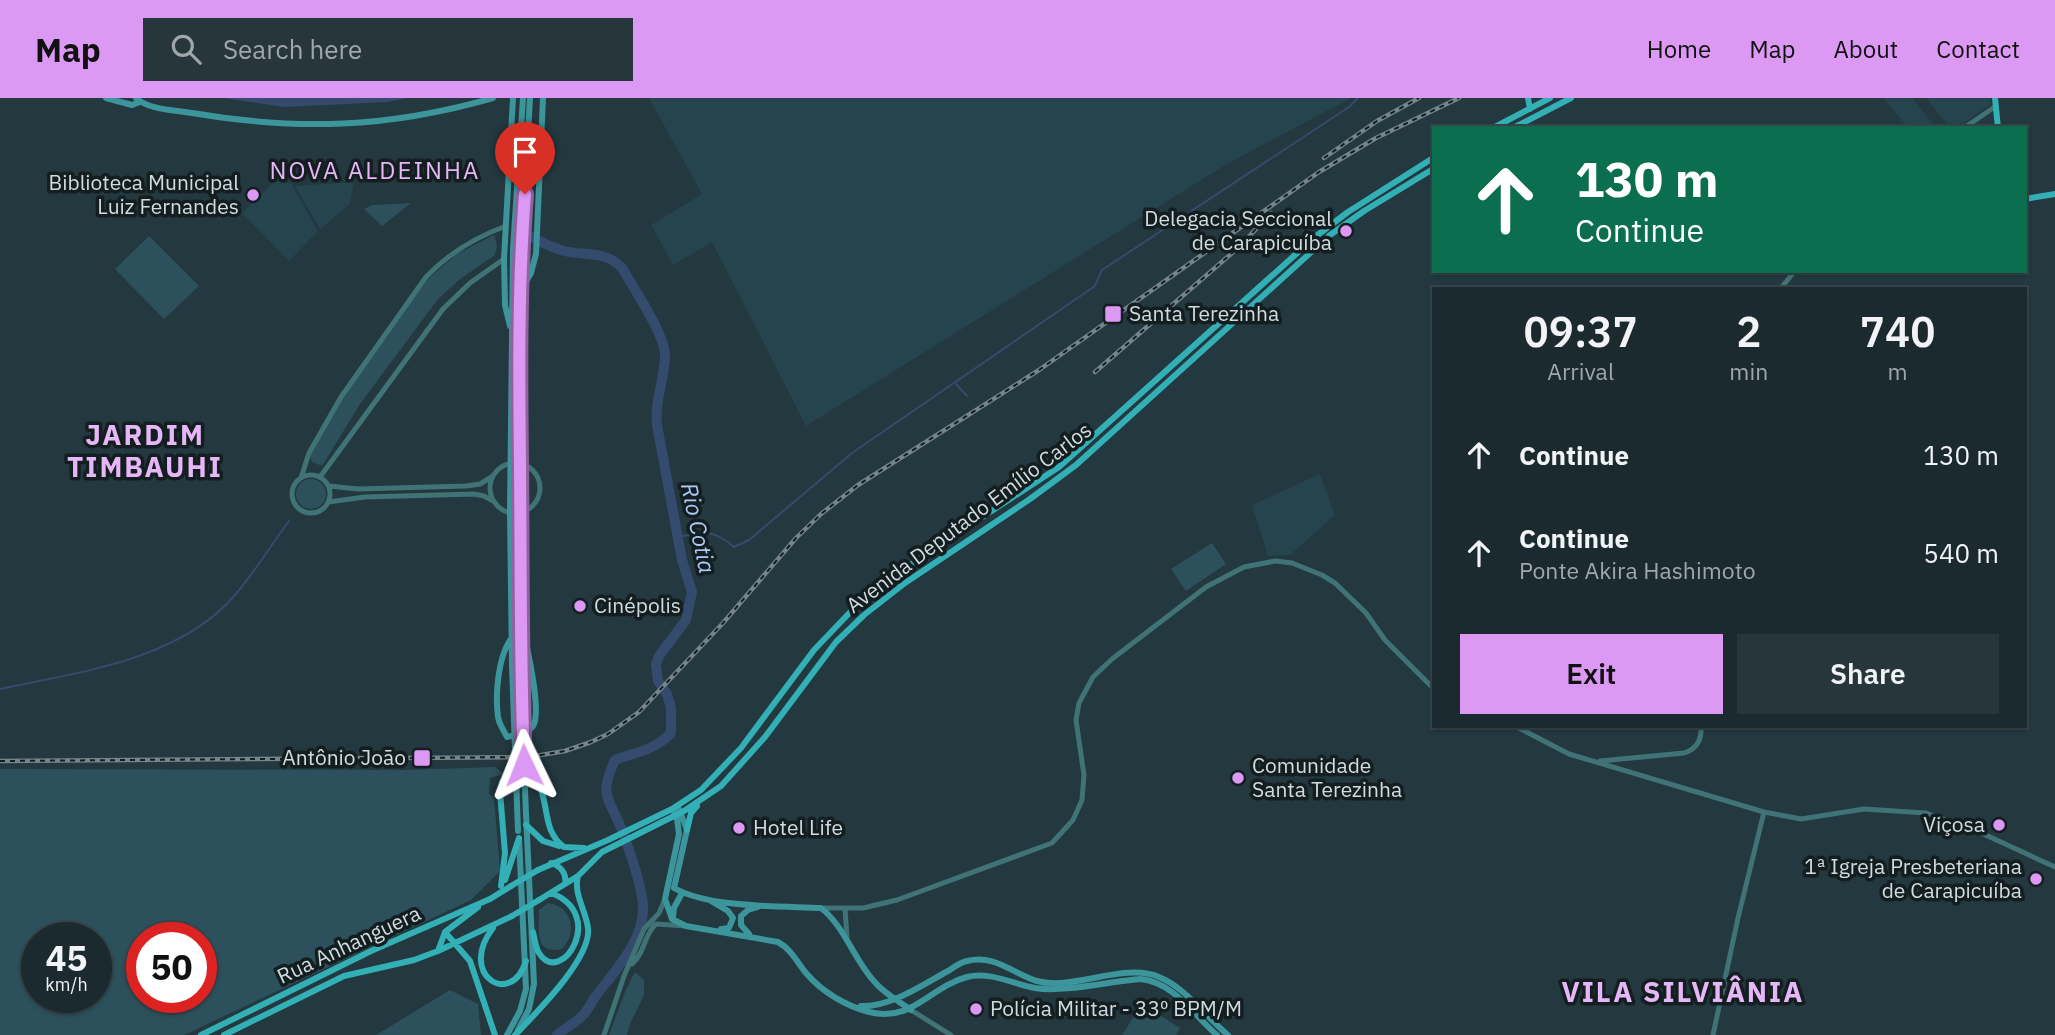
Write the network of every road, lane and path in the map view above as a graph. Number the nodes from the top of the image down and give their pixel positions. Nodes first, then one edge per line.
1 (106, 98) edge
2 (493, 98) edge
3 (506, 98) edge
4 (513, 98) edge
5 (523, 98) edge
6 (530, 98) edge
7 (543, 98) edge
8 (1528, 98) edge
9 (1550, 98) edge
10 (1570, 98) edge
11 (1995, 98) edge
12 (138, 100) edge
13 (513, 106) junction
14 (1996, 106) junction
15 (1530, 109) junction
16 (1497, 126) edge
17 (1517, 126) edge
18 (1967, 126) edge
19 (1998, 126) edge
20 (1432, 159) edge
21 (1432, 170) edge
22 (2055, 194) edge
23 (2027, 199) edge
24 (506, 226) junction
25 (504, 259) junction
26 (1793, 273) edge
27 (1782, 287) edge
28 (519, 293) junction
29 (512, 332) junction
30 (304, 463) junction
31 (510, 463) junction
32 (520, 463) junction
33 (313, 475) junction
34 (493, 476) junction
35 (320, 477) junction
36 (301, 478) junction
37 (329, 486) junction
38 (493, 501) junction
39 (328, 502) junction
40 (510, 513) junction
41 (520, 513) junction
42 (520, 618) junction
43 (511, 638) junction
44 (1432, 687) edge
45 (1519, 728) edge
46 (1701, 728) edge
47 (1597, 762) junction
48 (701, 801) junction
49 (676, 811) junction
50 (1764, 812) junction
51 (526, 825) junction
52 (687, 830) junction
53 (519, 834) junction
54 (564, 848) junction
55 (590, 848) junction
56 (551, 863) junction
57 (2055, 867) edge
58 (578, 876) junction
59 (565, 884) junction
60 (501, 886) junction
61 (511, 886) joint
62 (551, 893) junction
63 (681, 896) junction
64 (490, 899) junction
65 (665, 899) junction
66 (710, 900) junction
67 (767, 905) junction
68 (821, 908) junction
69 (845, 909) junction
70 (512, 916) joint
71 (672, 919) junction
72 (495, 926) junction
73 (686, 926) junction
74 (705, 929) junction
75 (445, 932) junction
76 (533, 932) junction
77 (752, 936) junction
78 (454, 944) junction
79 (849, 944) junction
80 (438, 951) junction
81 (982, 960) junction
82 (526, 961) junction
83 (996, 963) junction
84 (630, 966) junction
85 (980, 976) junction
86 (993, 977) junction
87 (894, 998) junction
88 (852, 1006) junction
89 (911, 1010) junction
90 (201, 1035) edge
91 (224, 1035) edge
92 (495, 1035) edge
93 (507, 1035) edge
94 (515, 1035) edge
95 (604, 1035) edge
96 (951, 1035) edge
97 (1217, 1035) edge
98 (1228, 1035) edge
99 (1713, 1035) edge

1 - 12 main road
2 - 12 main road
3 - 13 main road
4 - 13 main road
5 - 29 main road
6 - 28 main road
7 - 28 main road
8 - 15 main road
9 - 15 main road
10 - 17 main road
11 - 14 main road
13 - 24 main road
14 - 18 street
14 - 19 main road
15 - 16 main road
20 - 49 main road, Avenida Deputado Emílio Carlos
21 - 48 main road, Avenida Deputado Emílio Carlos
22 - 23 main road
24 - 25 main road
24 - 30 street
25 - 29 main road
25 - 35 street
26 - 27 street
28 - 32 main road
29 - 31 main road
30 - 33 street
30 - 36 street
31 - 32 street
31 - 34 street
31 - 40 main road
32 - 41 main road
32 - 41 street
33 - 35 street
33 - 36 street
34 - 37 street
34 - 38 street
35 - 37 street
36 - 39 street
37 - 39 street
38 - 39 street
38 - 40 street
40 - 41 street
40 - 43 main road
41 - 42 main road
42 - 43 main road
42 - 51 main road, bridge
43 - 53 main road, bridge
44 - 69 street
45 - 47 street
46 - 47 street
47 - 50 street
48 - 49 main road, Avenida Deputado Emílio Carlos
48 - 52 main road
49 - 52 main road
49 - 55 main road, Avenida Deputado Emílio Carlos
49 - 58 main road, Avenida Deputado Emílio Carlos
49 - 65 main road
50 - 57 street
50 - 99 street
51 - 54 main road
51 - 76 main road
52 - 63 main road
53 - 60 main road
53 - 82 main road
54 - 55 main road
54 - 60 main road
55 - 56 main road, Avenida Deputado Emílio Carlos
56 - 59 main road
56 - 61 main road, Avenida Deputado Emílio Carlos, bridge
58 - 59 main road, Avenida Deputado Emílio Carlos
58 - 94 main road
59 - 62 main road, Avenida Deputado Emílio Carlos
60 - 64 main road
61 - 64 main road, Rua Anhanguera
62 - 70 main road, Avenida Deputado Emílio Carlos, bridge
62 - 76 main road
63 - 65 main road
63 - 66 main road
63 - 71 main road
64 - 75 main road
64 - 90 main road, Rua Anhanguera
65 - 71 main road
65 - 84 street
66 - 67 main road
66 - 74 main road
67 - 68 main road
67 - 77 main road
68 - 69 street
68 - 79 main road
69 - 79 street
70 - 72 main road, Rua Anhanguera
71 - 73 main road
72 - 78 main road, Rua Anhanguera
72 - 82 main road
73 - 74 main road
73 - 84 street
74 - 77 main road
75 - 78 main road
75 - 80 main road
76 - 94 main road
77 - 88 main road
78 - 80 main road, Rua Anhanguera
78 - 92 main road
79 - 87 main road
80 - 91 main road, Rua Anhanguera
81 - 83 main road
81 - 85 main road
81 - 87 main road
82 - 93 main road
83 - 86 main road
83 - 98 main road
84 - 95 street
85 - 86 main road
85 - 89 main road
86 - 97 main road
87 - 88 main road
87 - 89 main road
88 - 89 main road
89 - 96 street

